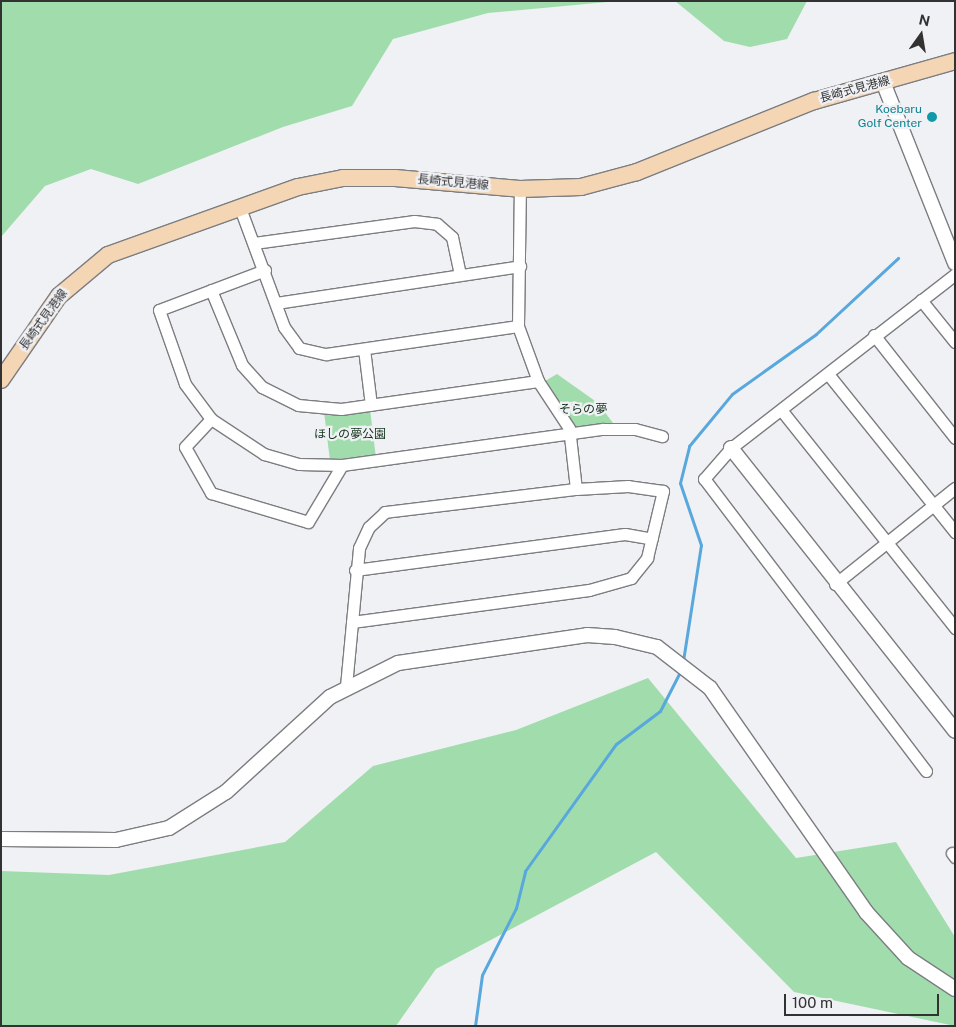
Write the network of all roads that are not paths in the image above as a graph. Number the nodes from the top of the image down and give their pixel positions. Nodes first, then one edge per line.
1 (955, 61) edge
2 (883, 82) junction
3 (520, 189) junction
4 (240, 208) junction
5 (254, 243) junction
6 (955, 263) edge
7 (520, 266) junction
8 (265, 270) junction
9 (460, 274) junction
10 (955, 274) edge
11 (211, 290) junction
12 (921, 300) junction
13 (276, 303) junction
14 (518, 326) junction
15 (874, 335) junction
16 (955, 342) edge
17 (364, 349) junction
18 (828, 374) junction
19 (1, 380) edge
20 (538, 381) junction
21 (372, 405) junction
22 (782, 411) junction
23 (211, 419) junction
24 (570, 434) junction
25 (662, 436) dead end
26 (955, 438) edge
27 (731, 448) junction
28 (342, 464) junction
29 (576, 488) junction
30 (955, 488) edge
31 (934, 505) junction
32 (955, 532) edge
33 (652, 539) junction
34 (887, 542) junction
35 (355, 570) junction
36 (834, 584) junction
37 (352, 622) junction
38 (955, 628) edge
39 (346, 686) junction
40 (955, 731) edge
41 (926, 770) dead end
42 (1, 839) edge
43 (955, 989) edge

1 - 2 main road, 長崎式見港線
2 - 3 main road, 長崎式見港線
2 - 6 street
3 - 4 main road, 長崎式見港線
3 - 7 street
4 - 5 street
4 - 19 main road, 長崎式見港線
5 - 8 street
5 - 9 street
7 - 9 street
7 - 14 street
8 - 11 street
8 - 13 street
9 - 13 street
10 - 12 street
11 - 21 street
11 - 23 street
12 - 15 street
12 - 16 street
13 - 17 street
14 - 17 street
14 - 20 street
15 - 18 street
15 - 26 street
17 - 21 street
18 - 22 street
18 - 31 street
20 - 21 street
20 - 24 street
22 - 27 street
22 - 34 street
23 - 28 street
23 - 28 street
24 - 25 street
24 - 28 street
24 - 29 street
27 - 36 street
27 - 41 street
29 - 33 street
29 - 35 street
30 - 31 street
31 - 32 street
31 - 34 street
33 - 35 street
33 - 37 street
34 - 36 street
34 - 38 street
35 - 37 street
36 - 40 street
37 - 39 street
39 - 42 street
39 - 43 street

